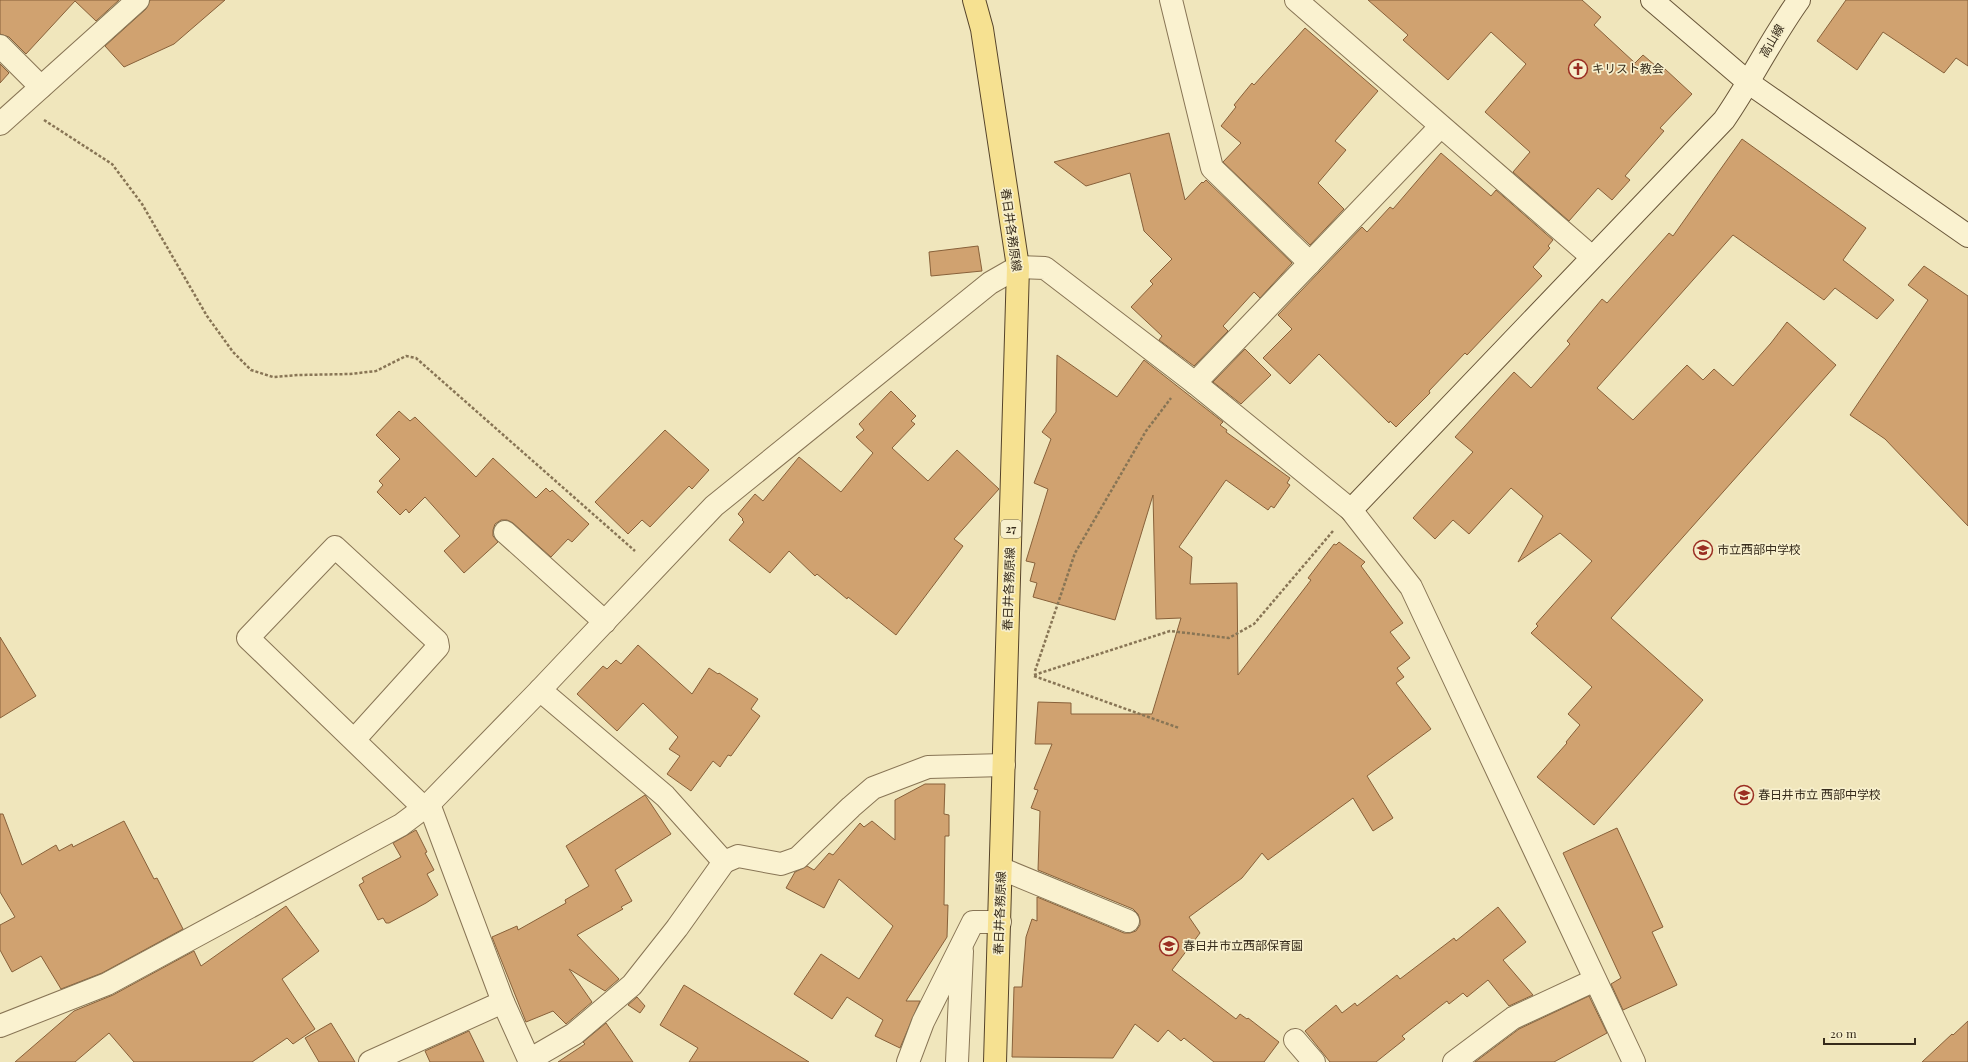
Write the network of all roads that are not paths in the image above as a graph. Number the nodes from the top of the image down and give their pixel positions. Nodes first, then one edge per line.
1 (138, 0) edge
2 (974, 0) edge
3 (1171, 0) edge
4 (1296, 0) edge
5 (1652, 0) edge
6 (1799, 0) edge
7 (0, 46) edge
8 (1749, 83) junction
9 (41, 87) junction
10 (0, 124) edge
11 (1440, 127) junction
12 (1968, 236) edge
13 (1592, 257) junction
14 (1310, 262) junction
15 (1018, 267) junction
16 (1191, 380) junction
17 (1351, 510) junction
18 (505, 532) dead end
19 (605, 622) junction
20 (540, 690) junction
21 (354, 740) junction
22 (1004, 765) junction
23 (426, 806) junction
24 (724, 862) junction
25 (1002, 869) junction
26 (1128, 921) dead end
27 (1000, 922) junction
28 (963, 942) junction
29 (1595, 980) junction
30 (503, 1002) junction
31 (0, 1026) edge
32 (1295, 1040) dead end
33 (530, 1061) edge
34 (370, 1062) edge
35 (908, 1062) edge
36 (957, 1062) edge
37 (995, 1062) edge
38 (1314, 1062) edge
39 (1454, 1062) edge
40 (1634, 1062) edge

1 - 9 street
2 - 15 main road, 春日井各務原線 / 27
3 - 14 street
4 - 11 street
5 - 8 street
6 - 8 street, 高山線
7 - 9 street
8 - 12 street
8 - 13 street, 高山線
9 - 10 street
11 - 13 street
11 - 14 street
13 - 17 street, 高山線
14 - 16 street
15 - 16 street
15 - 19 street
15 - 22 main road, 春日井各務原線 / 27
16 - 17 street
17 - 29 street
18 - 19 street
19 - 20 street
20 - 23 street
20 - 24 street
21 - 21 street
21 - 23 street
22 - 24 street
22 - 25 main road, 春日井各務原線 / 27
23 - 30 street
23 - 31 street
24 - 33 street
25 - 26 street
25 - 27 main road, 春日井各務原線 / 27
27 - 28 street
27 - 37 main road, 春日井各務原線 / 27
28 - 35 street
28 - 36 street
29 - 39 street
29 - 40 street
30 - 33 street
30 - 34 street
32 - 38 street

